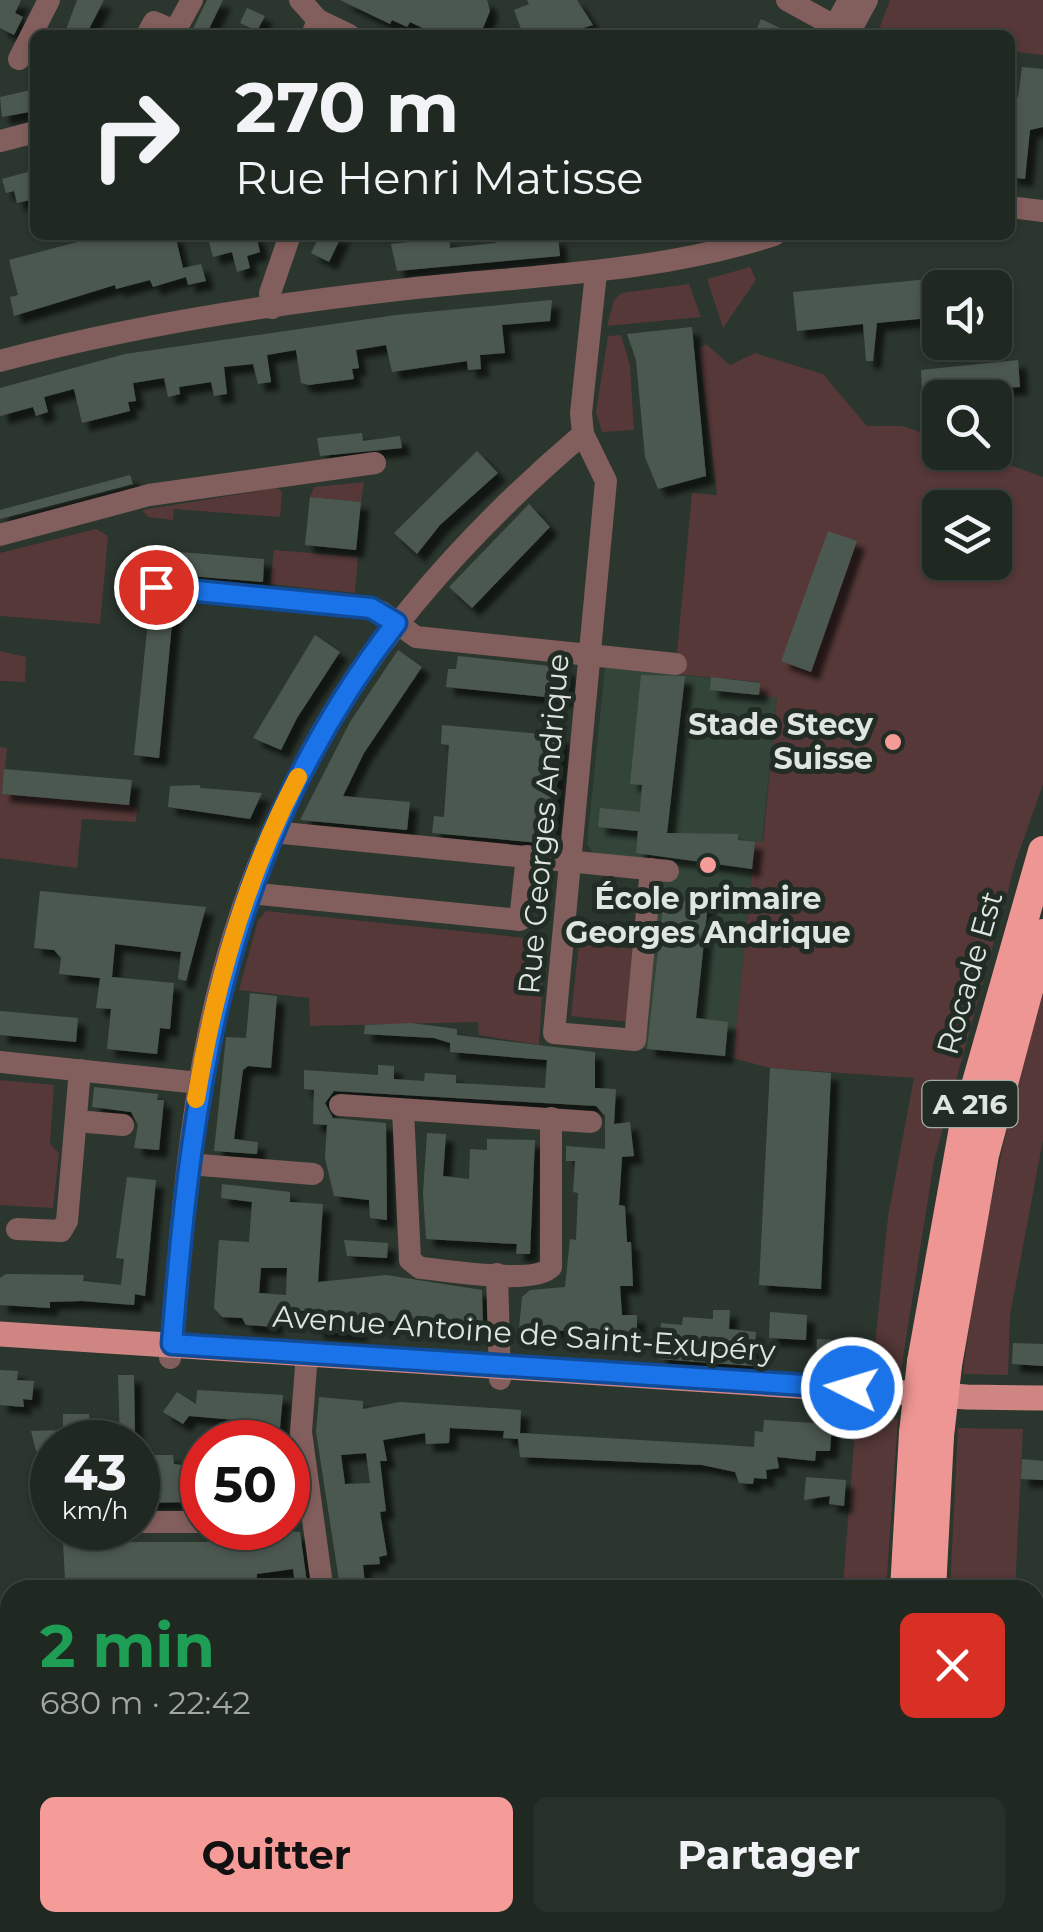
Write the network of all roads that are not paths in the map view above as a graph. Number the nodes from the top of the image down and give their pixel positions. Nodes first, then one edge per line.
1 (49, 0) edge
2 (192, 0) edge
3 (300, 0) edge
4 (787, 0) edge
5 (849, 0) edge
6 (867, 0) edge
7 (315, 28) edge
8 (34, 30) edge
9 (150, 30) edge
10 (174, 30) edge
11 (177, 30) edge
12 (835, 30) edge
13 (841, 30) edge
14 (842, 30) edge
15 (30, 37) edge
16 (19, 59) dead end
17 (30, 133) edge
18 (0, 141) edge
19 (1015, 208) edge
20 (1043, 211) edge
21 (288, 240) edge
22 (705, 240) edge
23 (751, 240) edge
24 (674, 262) junction
25 (596, 273) junction
26 (272, 308) junction
27 (0, 361) edge
28 (584, 434) junction
29 (375, 463) dead end
30 (0, 535) edge
31 (128, 584) dead end
32 (396, 623) junction
33 (590, 654) junction
34 (676, 664) dead end
35 (273, 832) junction
36 (1043, 852) edge
37 (526, 856) junction
38 (571, 861) junction
39 (249, 893) junction
40 (1043, 934) edge
41 (0, 1062) edge
42 (80, 1070) junction
43 (199, 1083) junction
44 (340, 1105) dead end
45 (402, 1110) junction
46 (551, 1118) junction
47 (76, 1121) junction
48 (591, 1122) dead end
49 (123, 1124) dead end
50 (188, 1164) junction
51 (313, 1174) dead end
52 (16, 1229) dead end
53 (497, 1274) junction
54 (0, 1334) edge
55 (0, 1348) edge
56 (171, 1351) junction
57 (307, 1360) junction
58 (934, 1363) junction
59 (500, 1372) junction
60 (1043, 1398) edge
61 (1043, 1412) edge
62 (302, 1420) edge
63 (310, 1545) edge
64 (919, 1555) junction
65 (321, 1580) edge
66 (909, 1580) edge
67 (928, 1580) edge

1 - 8 street
2 - 11 street
3 - 7 street
4 - 12 street
5 - 13 street
6 - 14 street
9 - 10 street
15 - 16 street
17 - 18 street
19 - 20 street
21 - 26 street
22 - 24 street
23 - 24 street
24 - 25 street
25 - 26 street
25 - 28 street
26 - 27 street
28 - 32 street
28 - 33 street, Rue Georges Andrique
29 - 30 street
31 - 32 street
32 - 33 street
32 - 35 street
33 - 34 street
33 - 38 street, Rue Georges Andrique
35 - 37 street
35 - 39 street
36 - 58 highway, Rocade Est / A 216
37 - 38 street
37 - 39 street, Rue Georges Andrique
38 - 38 street, Rue Georges Andrique
39 - 43 street
40 - 58 highway, Rocade Est / A 216
41 - 42 street
42 - 43 street
42 - 47 street
43 - 50 street
44 - 45 street
45 - 46 street
45 - 53 street
46 - 48 street
46 - 53 street
47 - 49 street
47 - 52 street
50 - 51 street
50 - 56 street
53 - 59 street
54 - 56 main road, Avenue Antoine de Saint-Exupéry
55 - 56 main road, Avenue Antoine de Saint-Exupéry
56 - 57 main road, Avenue Antoine de Saint-Exupéry
57 - 59 main road, Avenue Antoine de Saint-Exupéry
57 - 62 street
58 - 64 highway, Rocade Est / A 216, bridge
59 - 60 main road, Avenue Antoine de Saint-Exupéry
59 - 61 main road, Avenue Antoine de Saint-Exupéry
63 - 65 street
64 - 66 highway, Rocade Est / A 216
64 - 67 highway, Rocade Est / A 216

